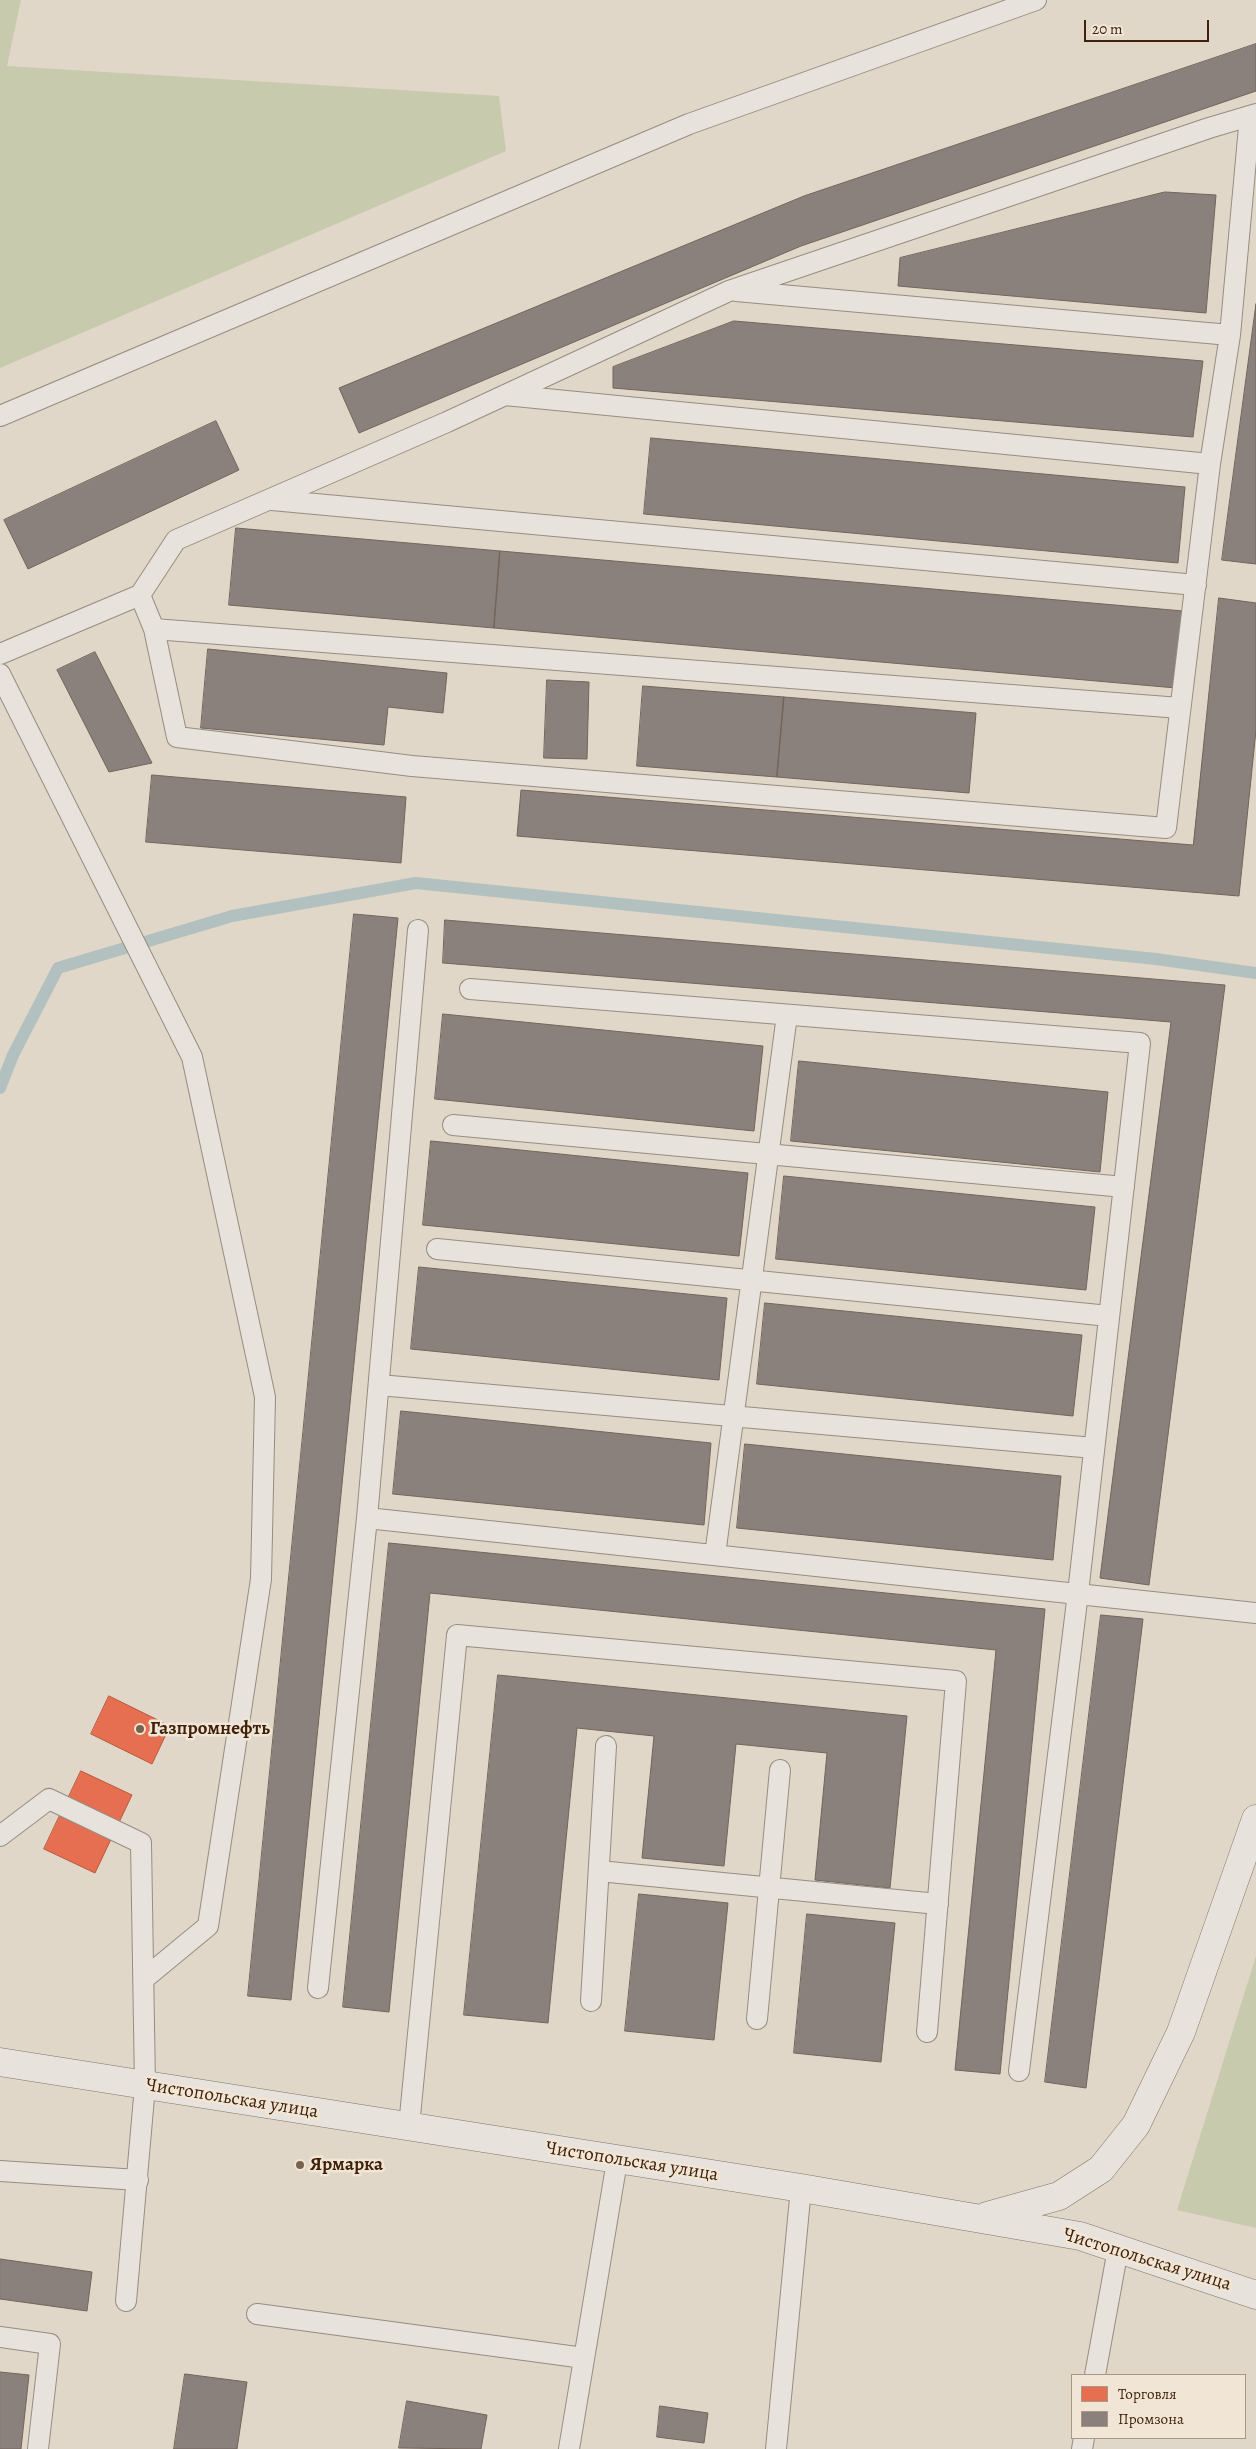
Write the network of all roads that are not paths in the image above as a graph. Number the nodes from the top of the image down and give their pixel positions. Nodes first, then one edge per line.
1 (1036, 0) edge
2 (1253, 115) edge
3 (729, 291) junction
4 (1230, 335) junction
5 (503, 395) junction
6 (0, 416) edge
7 (1210, 464) junction
8 (269, 500) junction
9 (1196, 585) junction
10 (140, 595) junction
11 (154, 629) junction
12 (0, 654) edge
13 (0, 674) edge
14 (1180, 708) junction
15 (418, 930) dead end
16 (470, 989) dead end
17 (787, 1015) junction
18 (453, 1125) dead end
19 (769, 1154) junction
20 (1124, 1187) junction
21 (437, 1249) dead end
22 (752, 1281) junction
23 (1109, 1316) junction
24 (379, 1385) junction
25 (734, 1416) junction
26 (1094, 1448) junction
27 (368, 1518) junction
28 (715, 1555) junction
29 (1078, 1594) junction
30 (1256, 1613) edge
31 (606, 1746) dead end
32 (780, 1770) dead end
33 (1256, 1819) edge
34 (0, 1836) edge
35 (599, 1871) junction
36 (769, 1887) junction
37 (938, 1904) junction
38 (145, 1978) junction
39 (318, 1988) dead end
40 (590, 2001) dead end
41 (757, 2019) dead end
42 (927, 2032) dead end
43 (0, 2062) edge
44 (1019, 2070) dead end
45 (145, 2086) junction
46 (409, 2126) junction
47 (617, 2160) junction
48 (0, 2171) edge
49 (138, 2180) junction
50 (800, 2188) junction
51 (978, 2218) junction
52 (1118, 2249) junction
53 (1256, 2294) edge
54 (126, 2301) dead end
55 (257, 2314) dead end
56 (0, 2337) edge
57 (584, 2358) junction
58 (1095, 2374) edge
59 (38, 2449) edge
60 (569, 2449) edge
61 (776, 2449) edge

1 - 6 lane
2 - 3 lane
2 - 4 lane
3 - 4 lane
3 - 5 lane
4 - 7 lane
5 - 7 lane
5 - 8 lane
7 - 9 lane
8 - 9 lane
8 - 10 lane
9 - 14 lane
10 - 11 lane
10 - 12 lane
11 - 14 lane
11 - 14 lane
13 - 38 lane
15 - 24 lane
16 - 17 lane
17 - 19 lane
17 - 20 lane
18 - 19 lane
19 - 20 lane
19 - 22 lane
20 - 23 lane
21 - 22 lane
22 - 23 lane
22 - 25 lane
23 - 26 lane
24 - 25 lane
24 - 27 lane
25 - 26 lane
25 - 28 lane
26 - 29 lane
27 - 28 lane
27 - 39 lane
28 - 29 lane
29 - 30 lane
29 - 44 lane
31 - 35 lane
32 - 36 lane
33 - 51 main road
34 - 38 lane
35 - 36 lane
35 - 40 lane
36 - 37 lane
36 - 41 lane
37 - 42 lane
37 - 46 lane
38 - 45 lane
43 - 45 main road, Чистопольская улица
45 - 46 main road, Чистопольская улица
45 - 49 lane
46 - 47 main road, Чистопольская улица
47 - 50 main road, Чистопольская улица
47 - 57 lane
48 - 49 lane
49 - 54 lane
50 - 51 main road, Чистопольская улица
50 - 61 lane
51 - 52 main road, Чистопольская улица
52 - 53 main road, Чистопольская улица
52 - 58 lane
55 - 57 lane
56 - 59 lane
57 - 60 lane

